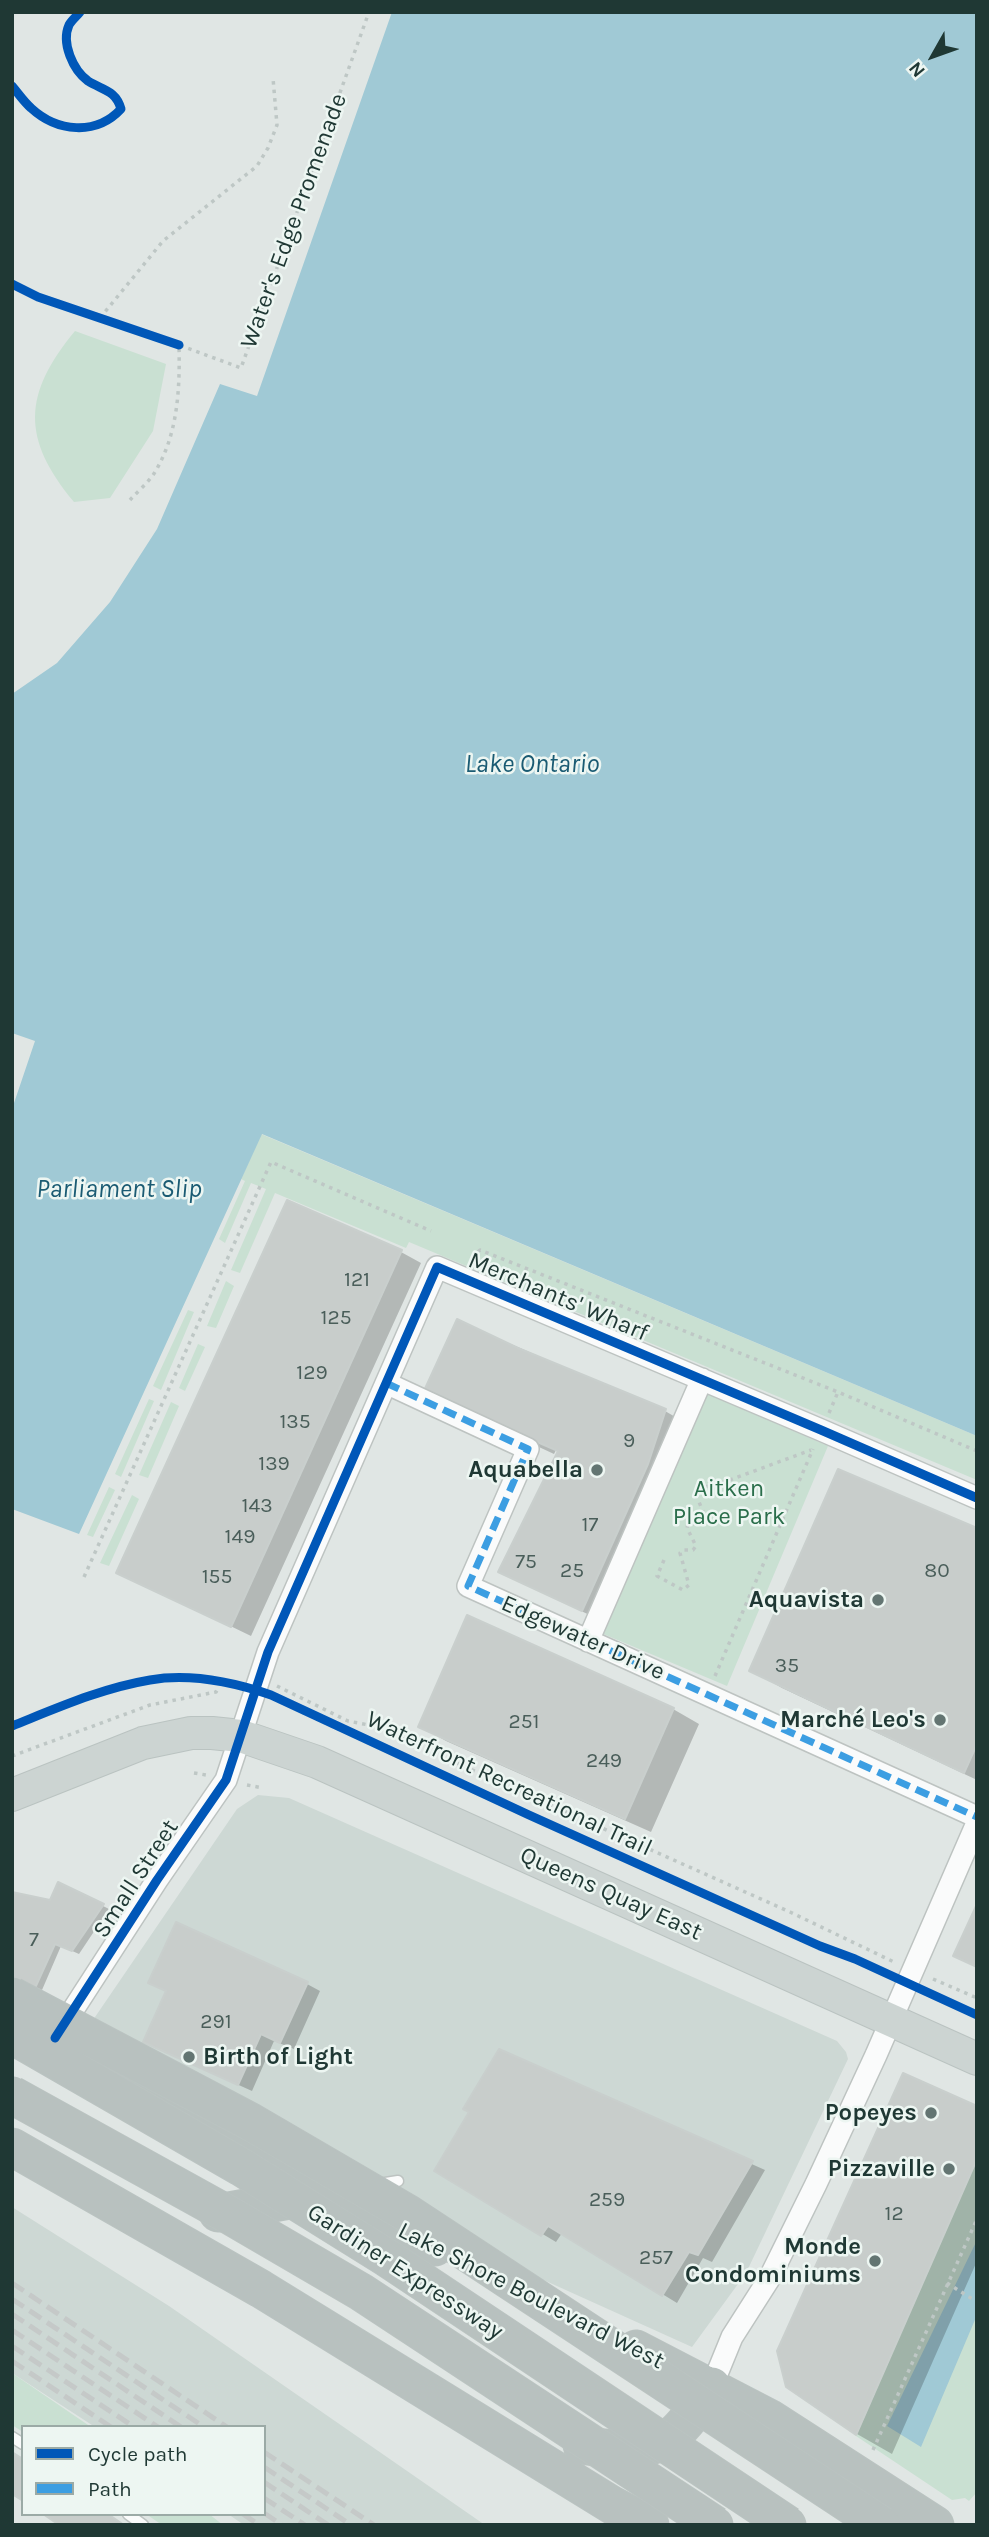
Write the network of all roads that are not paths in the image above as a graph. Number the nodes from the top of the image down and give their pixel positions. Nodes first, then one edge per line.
1 (702, 1379) junction
2 (386, 1383) junction
3 (977, 1498) edge
4 (588, 1641) junction
5 (241, 1736) junction
6 (12, 1795) edge
7 (977, 1817) edge
8 (977, 1823) edge
9 (12, 1996) edge
10 (12, 2015) edge
11 (891, 2020) junction
12 (12, 2035) edge
13 (55, 2038) junction
14 (977, 2059) edge
15 (12, 2079) edge
16 (12, 2095) edge
17 (12, 2147) edge
18 (398, 2181) dead end
19 (328, 2193) junction
20 (218, 2213) junction
21 (712, 2386) junction
22 (562, 2441) junction
23 (650, 2525) edge
24 (690, 2525) edge
25 (715, 2525) edge
26 (788, 2525) edge
27 (881, 2525) edge
28 (935, 2525) edge

1 - 2 street, Merchants' Wharf
1 - 3 street, Merchants' Wharf
1 - 4 street
2 - 4 street, Edgewater Drive
2 - 5 street, Merchants' Wharf
4 - 7 street, Edgewater Drive
5 - 6 main road, Queens Quay East
5 - 11 main road, Queens Quay East
5 - 13 street, Small Street
8 - 11 street
9 - 27 highway, bridge
10 - 13 highway, Lake Shore Boulevard West
11 - 14 main road, Queens Quay East
11 - 21 street
12 - 26 highway, Gardiner Expressway, bridge
13 - 19 highway, Lake Shore Boulevard West
15 - 20 highway
16 - 25 highway, Gardiner Expressway, bridge
17 - 23 highway
18 - 19 lane
19 - 20 highway
19 - 21 highway, Lake Shore Boulevard West
20 - 22 highway
21 - 22 highway
21 - 28 highway, Lake Shore Boulevard West
22 - 24 highway

